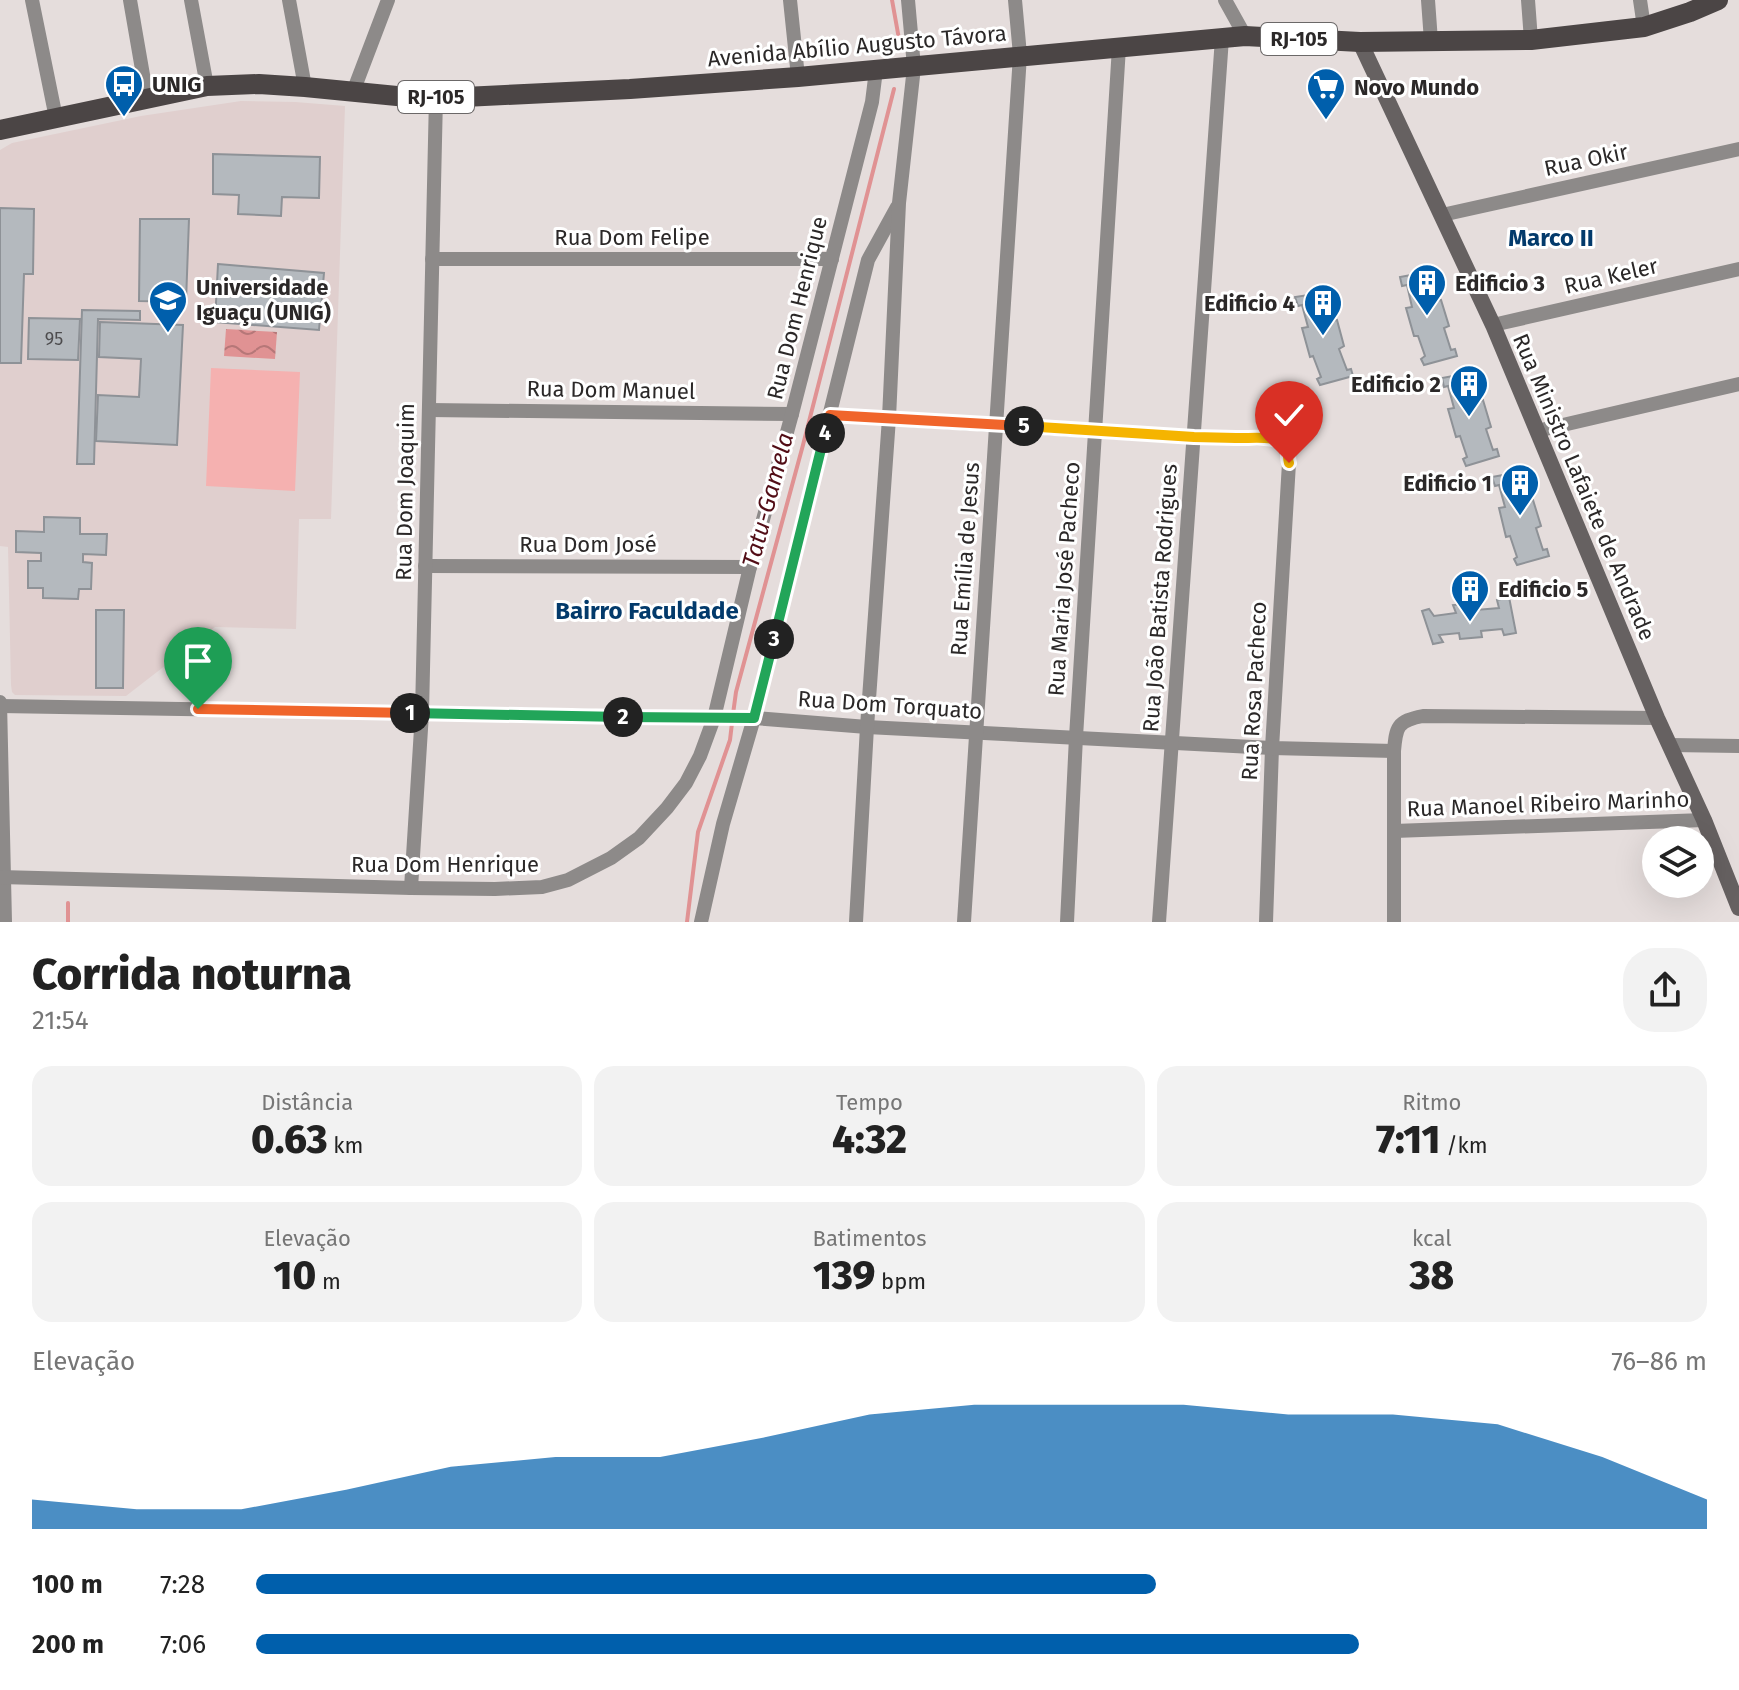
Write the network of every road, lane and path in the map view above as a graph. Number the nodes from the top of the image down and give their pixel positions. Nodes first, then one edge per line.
1 (32, 0) edge
2 (130, 0) edge
3 (191, 0) edge
4 (289, 0) edge
5 (388, 0) edge
6 (790, 0) edge
7 (908, 0) edge
8 (1015, 0) edge
9 (1225, 0) edge
10 (1428, 0) edge
11 (1528, 0) edge
12 (1640, 0) edge
13 (1718, 0) edge
14 (1644, 27) junction
15 (1245, 36) junction
16 (1222, 38) junction
17 (1531, 40) junction
18 (1431, 41) junction
19 (1360, 42) junction
20 (1119, 47) junction
21 (1020, 55) junction
22 (914, 67) junction
23 (876, 70) junction
24 (798, 77) junction
25 (207, 86) junction
26 (305, 87) junction
27 (353, 92) junction
28 (436, 97) junction
29 (147, 98) junction
30 (56, 118) junction
31 (0, 130) edge
32 (1739, 149) edge
33 (899, 203) junction
34 (1442, 215) junction
35 (432, 259) junction
36 (832, 259) junction
37 (1739, 269) edge
38 (1493, 325) junction
39 (1739, 384) edge
40 (429, 410) junction
41 (792, 414) junction
42 (830, 415) junction
43 (889, 418) junction
44 (995, 425) junction
45 (1095, 430) junction
46 (1537, 431) junction
47 (1194, 437) junction
48 (425, 566) junction
49 (750, 567) junction
50 (0, 704) edge
51 (422, 713) junction
52 (718, 718) junction
53 (748, 718) junction
54 (1657, 718) junction
55 (867, 727) junction
56 (975, 732) junction
57 (1076, 737) junction
58 (1172, 743) junction
59 (1670, 745) junction
60 (1739, 746) edge
61 (1272, 748) junction
62 (1394, 751) junction
63 (1704, 820) junction
64 (1394, 831) junction
65 (2, 877) edge
66 (411, 888) junction
67 (1739, 908) edge
68 (701, 921) edge
69 (5, 922) edge
70 (856, 922) edge
71 (964, 922) edge
72 (1067, 922) edge
73 (1159, 922) edge
74 (1266, 922) edge
75 (1394, 922) edge

1 - 30 street
2 - 29 street
3 - 25 street
4 - 26 street
5 - 27 street
6 - 24 street
7 - 22 street
8 - 21 street, Rua Emília de Jesus
9 - 15 street
10 - 18 street
11 - 17 street
12 - 14 street
13 - 14 main road, Avenida Abílio Augusto Távora / RJ-105
14 - 17 main road, Avenida Abílio Augusto Távora / RJ-105
15 - 16 main road, Avenida Abílio Augusto Távora / RJ-105
15 - 19 main road, Avenida Abílio Augusto Távora / RJ-105
16 - 20 main road, Avenida Abílio Augusto Távora / RJ-105
16 - 47 street, Rua João Batista Rodrigues
17 - 18 main road, Avenida Abílio Augusto Távora / RJ-105
18 - 19 main road, Avenida Abílio Augusto Távora / RJ-105
19 - 34 street, Rua Ministro Lafaiete de Andrade
20 - 21 main road, Avenida Abílio Augusto Távora / RJ-105
20 - 45 street, Rua Maria José Pacheco
21 - 22 main road, Avenida Abílio Augusto Távora / RJ-105
21 - 44 street, Rua Emília de Jesus
22 - 23 main road, Avenida Abílio Augusto Távora / RJ-105
22 - 33 street
23 - 24 main road, Avenida Abílio Augusto Távora / RJ-105
23 - 36 street, Rua Dom Henrique
24 - 28 main road, Avenida Abílio Augusto Távora / RJ-105
25 - 26 main road, Avenida Abílio Augusto Távora / RJ-105
25 - 29 main road, Avenida Abílio Augusto Távora / RJ-105
26 - 27 main road, Avenida Abílio Augusto Távora / RJ-105
27 - 28 main road, Avenida Abílio Augusto Távora / RJ-105
28 - 35 street, Rua Dom Joaquim
29 - 30 main road, Avenida Abílio Augusto Távora / RJ-105
30 - 31 main road, Avenida Abílio Augusto Távora / RJ-105
32 - 34 street, Rua Okir
33 - 42 street
33 - 43 street
34 - 38 street, Rua Ministro Lafaiete de Andrade
35 - 36 street, Rua Dom Felipe
35 - 40 street, Rua Dom Joaquim
36 - 41 street, Rua Dom Henrique
37 - 38 street, Rua Keler
38 - 46 street, Rua Ministro Lafaiete de Andrade
39 - 46 street
40 - 41 street, Rua Dom Manuel
40 - 48 street, Rua Dom Joaquim
41 - 49 street, Rua Dom Henrique
42 - 43 street
42 - 53 street
43 - 44 street
43 - 55 street
44 - 45 street
44 - 56 street, Rua Emília de Jesus
45 - 47 street
45 - 57 street, Rua Maria José Pacheco
46 - 54 street, Rua Ministro Lafaiete de Andrade
47 - 58 street, Rua João Batista Rodrigues
47 - 61 street, Rua Rosa Pacheco
48 - 49 street, Rua Dom José
48 - 51 street, Rua Dom Joaquim
49 - 52 street, Rua Dom Henrique
50 - 51 street, Rua Dom Torquato
50 - 65 street
51 - 52 street, Rua Dom Torquato
51 - 66 street, Rua Dom Joaquim
52 - 53 street, Rua Dom Torquato
52 - 66 street, Rua Dom Henrique
53 - 55 street, Rua Dom Torquato
53 - 68 street
54 - 59 street, Rua Ministro Lafaiete de Andrade
54 - 62 street
55 - 56 street, Rua Dom Torquato
55 - 70 street
56 - 57 street, Rua Dom Torquato
56 - 71 street, Rua Emília de Jesus
57 - 58 street, Rua Dom Torquato
57 - 72 street, Rua Maria José Pacheco
58 - 61 street, Rua Dom Torquato
58 - 73 street, Rua João Batista Rodrigues
59 - 60 street
59 - 63 street, Rua Ministro Lafaiete de Andrade
61 - 62 street, Rua Dom Torquato
61 - 74 street, Rua Rosa Pacheco
62 - 64 street
63 - 64 street, Rua Manoel Ribeiro Marinho
63 - 67 street, Rua Ministro Lafaiete de Andrade
64 - 75 street
65 - 66 street, Rua Dom Henrique
65 - 69 street

